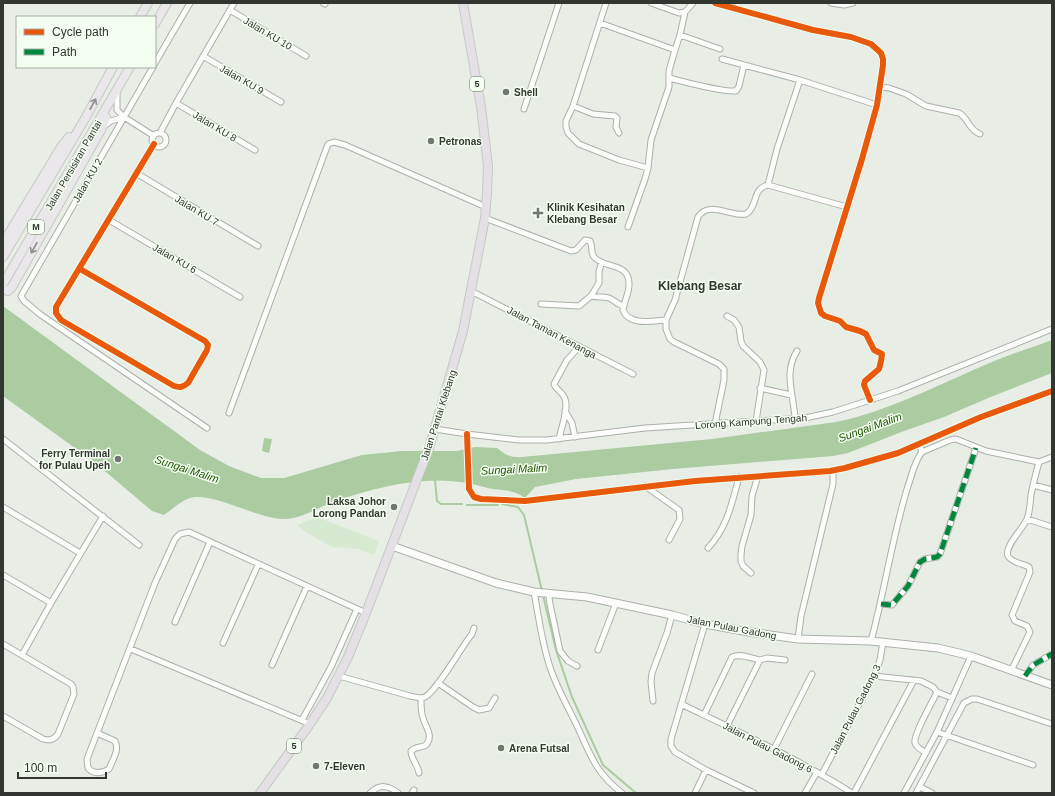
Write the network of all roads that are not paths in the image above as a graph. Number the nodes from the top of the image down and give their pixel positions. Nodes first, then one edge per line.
1 (148, 3) edge
2 (167, 3) edge
3 (190, 3) edge
4 (234, 3) edge
5 (463, 3) edge
6 (559, 3) edge
7 (606, 3) edge
8 (651, 3) edge
9 (693, 3) edge
10 (715, 3) edge
11 (831, 3) edge
12 (852, 3) edge
13 (230, 10) junction
14 (685, 12) junction
15 (141, 16) edge
16 (156, 22) edge
17 (600, 24) junction
18 (680, 35) junction
19 (720, 49) dead end
20 (675, 50) junction
21 (203, 56) junction
22 (306, 56) dead end
23 (722, 59) dead end
24 (156, 61) edge
25 (744, 65) junction
26 (112, 68) edge
27 (129, 68) edge
28 (152, 68) edge
29 (669, 78) junction
30 (800, 80) junction
31 (880, 87) junction
32 (117, 90) junction
33 (281, 102) dead end
34 (176, 103) junction
35 (877, 105) junction
36 (573, 106) junction
37 (524, 109) dead end
38 (86, 117) junction
39 (124, 117) junction
40 (101, 130) junction
41 (160, 133) junction
42 (618, 133) dead end
43 (980, 134) dead end
44 (154, 136) junction
45 (154, 144) junction
46 (255, 150) dead end
47 (648, 168) junction
48 (136, 173) junction
49 (768, 185) junction
50 (486, 207) junction
51 (847, 208) junction
52 (484, 218) junction
53 (109, 220) junction
54 (628, 228) dead end
55 (3, 243) edge
56 (258, 246) dead end
57 (3, 257) edge
58 (602, 262) junction
59 (80, 269) junction
60 (3, 284) edge
61 (3, 289) edge
62 (471, 290) junction
63 (240, 296) dead end
64 (592, 296) junction
65 (541, 304) dead end
66 (624, 306) junction
67 (727, 316) dead end
68 (666, 320) junction
69 (1052, 329) edge
70 (579, 347) junction
71 (797, 352) dead end
72 (633, 374) dead end
73 (760, 388) junction
74 (1052, 391) edge
75 (791, 395) junction
76 (870, 400) junction
77 (565, 411) junction
78 (228, 413) dead end
79 (795, 419) junction
80 (756, 421) junction
81 (715, 424) junction
82 (207, 428) dead end
83 (435, 429) junction
84 (467, 434) junction
85 (576, 437) junction
86 (3, 439) edge
87 (559, 439) junction
88 (919, 444) junction
89 (976, 448) junction
90 (922, 452) junction
91 (1052, 457) edge
92 (1039, 462) junction
93 (830, 471) junction
94 (758, 476) junction
95 (739, 477) junction
96 (645, 486) junction
97 (1033, 486) junction
98 (1052, 490) edge
99 (3, 507) edge
100 (102, 516) junction
101 (1027, 519) junction
102 (1052, 527) edge
103 (669, 540) dead end
104 (210, 542) junction
105 (139, 545) dead end
106 (392, 546) junction
107 (708, 548) dead end
108 (80, 553) junction
109 (258, 565) junction
110 (752, 574) dead end
111 (3, 575) edge
112 (307, 586) junction
113 (535, 592) junction
114 (548, 593) junction
115 (51, 603) junction
116 (616, 603) junction
117 (881, 604) junction
118 (357, 609) junction
119 (366, 614) junction
120 (672, 615) junction
121 (175, 622) dead end
122 (705, 624) junction
123 (474, 628) dead end
124 (798, 638) junction
125 (871, 641) junction
126 (883, 642) junction
127 (223, 643) dead end
128 (3, 644) edge
129 (130, 649) junction
130 (598, 650) dead end
131 (1052, 654) edge
132 (22, 655) junction
133 (971, 656) junction
134 (760, 660) junction
135 (785, 660) dead end
136 (272, 665) dead end
137 (577, 666) dead end
138 (1011, 671) junction
139 (812, 674) dead end
140 (339, 676) junction
141 (874, 676) junction
142 (1025, 676) junction
143 (914, 680) junction
144 (438, 684) junction
145 (1052, 685) edge
146 (937, 692) junction
147 (421, 698) junction
148 (495, 698) dead end
149 (952, 698) junction
150 (653, 701) dead end
151 (681, 704) junction
152 (704, 715) junction
153 (3, 716) edge
154 (306, 722) junction
155 (1052, 724) edge
156 (727, 726) junction
157 (937, 732) junction
158 (98, 733) junction
159 (947, 737) junction
160 (774, 750) junction
161 (926, 753) junction
162 (1033, 765) dead end
163 (706, 770) junction
164 (419, 773) dead end
165 (820, 773) junction
166 (920, 787) junction
167 (260, 793) edge
168 (370, 793) edge
169 (398, 793) edge
170 (622, 793) edge
171 (695, 793) edge
172 (754, 793) edge
173 (805, 793) edge
174 (853, 793) edge
175 (904, 793) edge
176 (916, 793) edge
177 (932, 793) edge

1 - 15 main road
2 - 16 main road
3 - 24 street
4 - 13 street
5 - 50 highway, Jalan Pantai Klebang / 5
6 - 37 street
7 - 17 street
8 - 14 street
9 - 14 street
10 - 31 street
11 - 12 street
13 - 21 street
13 - 22 street, Jalan KU 10
14 - 18 street
17 - 20 street
17 - 36 street
18 - 19 street
18 - 20 street
20 - 29 street
21 - 33 street, Jalan KU 9
21 - 34 street
23 - 25 street
25 - 29 street
25 - 30 street
38 -> 26 main road, Jalan Persisiran Pantai / M
27 - 32 main road, Jalan Persisiran Pantai / M
28 - 39 street, Jalan KU 2
29 - 47 street
30 - 35 street
30 - 49 street
31 - 35 street
31 - 43 street
32 - 39 street
32 - 40 main road
32 - 60 main road, Jalan Persisiran Pantai / M
34 - 41 street
34 - 46 street, Jalan KU 8
35 - 51 street
36 - 42 street
36 - 47 street
38 - 55 main road
38 - 57 main road, Jalan Persisiran Pantai / M
39 - 40 street
39 - 44 street
39 - 82 street, Jalan KU 2
40 -> 61 main road
41 - 44 street
41 - 45 street
44 - 45 street
45 - 48 street
47 - 54 street
48 - 53 street
48 - 56 street, Jalan KU 7
49 - 51 street
49 - 68 street
50 - 52 highway, Jalan Pantai Klebang / 5
50 - 78 street
51 - 76 street
52 - 58 street
52 - 62 highway, Jalan Pantai Klebang / 5
53 - 59 street
53 - 63 street, Jalan KU 6
58 - 64 street
58 - 66 street
59 - 59 street
62 - 70 street, Jalan Taman Kenanga
62 - 83 highway, Jalan Pantai Klebang / 5
64 - 65 street
64 - 66 street
66 - 68 street
67 - 73 street
68 - 81 street
69 - 76 street, Lorong Kampung Tengah
70 - 72 street, Jalan Taman Kenanga
70 - 77 street
71 - 75 street
73 - 75 street
73 - 80 street
74 - 88 street
75 - 79 street
76 - 79 street, Lorong Kampung Tengah
77 - 85 street
77 - 87 street
79 - 80 street, Lorong Kampung Tengah
80 - 81 street, Lorong Kampung Tengah
81 - 85 street, Lorong Kampung Tengah
83 - 84 street, Lorong Kampung Tengah
83 - 106 highway, Jalan Pantai Klebang / 5
84 - 87 street, Lorong Kampung Tengah
84 - 96 street
85 - 87 street, Lorong Kampung Tengah
86 - 100 street
88 - 90 street
88 - 93 street
89 - 90 street
89 - 92 street
89 - 117 street
90 - 117 street
91 - 92 street
92 - 97 street
93 - 94 street
93 - 124 street
94 - 95 street
94 - 110 street
95 - 96 street
95 - 107 street
96 - 103 street
97 - 98 street
97 - 101 street
99 - 108 street
100 - 105 street
100 - 108 street
101 - 102 street
101 - 138 street
104 - 109 street
104 - 121 street
104 - 129 street
106 - 113 main road, Jalan Pulau Gadong
106 - 119 highway, Jalan Pantai Klebang / 5
108 - 115 street
109 - 112 street
109 - 127 street
111 - 115 street
112 - 118 street
112 - 136 street
113 - 114 main road, Jalan Pulau Gadong
113 - 170 street
114 - 116 main road, Jalan Pulau Gadong
114 - 137 street
115 - 132 street
116 - 120 main road, Jalan Pulau Gadong
116 - 130 street
117 - 125 street
118 - 119 street
118 - 154 street
119 - 140 highway, Jalan Pantai Klebang / 5
120 - 122 main road, Jalan Pulau Gadong
120 - 150 street
122 - 124 main road, Jalan Pulau Gadong
122 - 151 street
123 - 144 street
124 - 125 main road, Jalan Pulau Gadong
125 - 126 main road, Jalan Pulau Gadong
126 - 133 main road, Jalan Pulau Gadong
126 - 141 street, Jalan Pulau Gadong 3
128 - 132 street
129 - 154 street
129 - 158 street
131 - 142 street
132 - 153 street
133 - 138 main road, Jalan Pulau Gadong
133 - 149 street
134 - 135 street
134 - 152 street
134 - 156 street
138 - 142 main road, Jalan Pulau Gadong
139 - 160 street
140 - 147 street
140 - 154 highway, Jalan Pantai Klebang / 5
141 - 143 street
141 - 165 street, Jalan Pulau Gadong 3
142 - 145 main road, Jalan Pulau Gadong
143 - 146 street
143 - 174 street
144 - 147 street
144 - 148 street
146 - 149 street
146 - 161 street
147 - 164 street
149 - 157 street
151 - 152 street, Jalan Pulau Gadong 6
151 - 163 street
152 - 156 street, Jalan Pulau Gadong 6
154 - 167 highway, Jalan Pantai Klebang / 5
155 - 159 street
156 - 160 street, Jalan Pulau Gadong 6
157 - 159 street
157 - 161 street
158 - 158 street
159 - 162 street
159 - 166 street
160 - 165 street, Jalan Pulau Gadong 6
161 - 175 street
163 - 171 street
163 - 172 street
165 - 173 street, Jalan Pulau Gadong 3
165 - 174 street, Jalan Pulau Gadong 6
166 - 176 street
166 - 177 street
168 - 169 street

